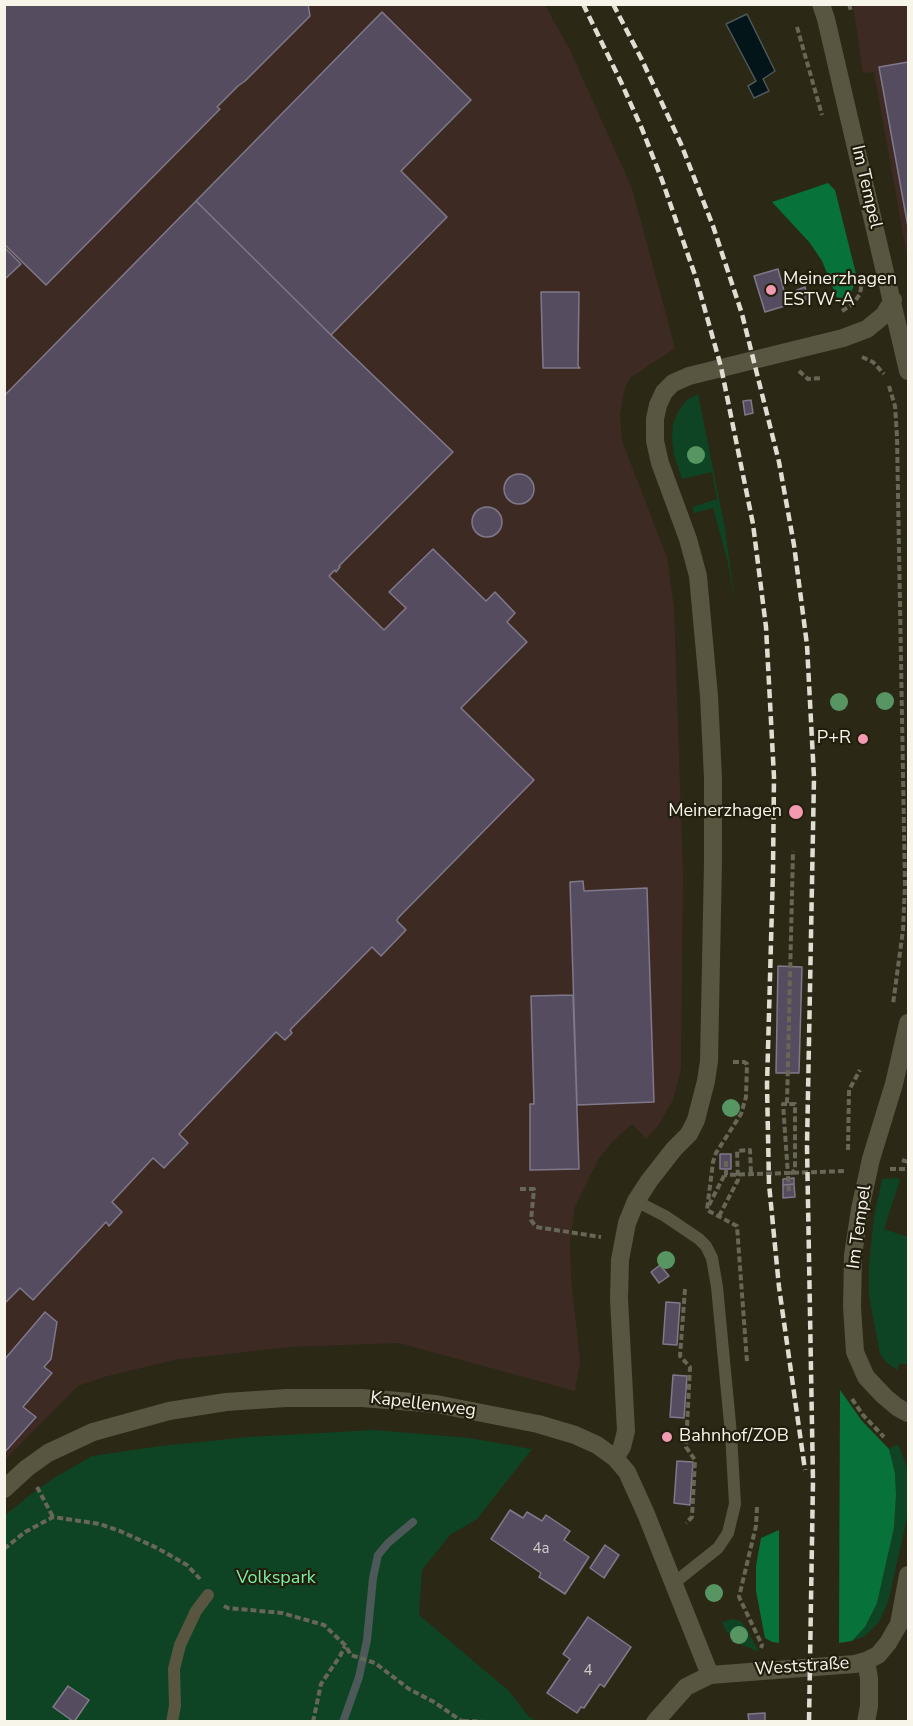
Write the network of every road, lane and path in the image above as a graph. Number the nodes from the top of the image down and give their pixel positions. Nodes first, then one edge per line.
1 (821, 4) edge
2 (849, 4) edge
3 (851, 11) dead end
4 (797, 27) dead end
5 (823, 117) dead end
6 (863, 274) dead end
7 (893, 300) junction
8 (843, 338) junction
9 (909, 371) edge
10 (793, 851) dead end
11 (891, 1014) dead end
12 (909, 1023) edge
13 (860, 1070) dead end
14 (787, 1104) junction
15 (848, 1159) dead end
16 (902, 1160) dead end
17 (909, 1162) edge
18 (909, 1169) edge
19 (858, 1170) dead end
20 (888, 1170) dead end
21 (848, 1171) dead end
22 (787, 1173) junction
23 (751, 1174) junction
24 (845, 1182) dead end
25 (788, 1184) junction
26 (520, 1189) dead end
27 (789, 1191) dead end
28 (636, 1201) junction
29 (706, 1210) dead end
30 (719, 1216) dead end
31 (574, 1233) dead end
32 (685, 1289) dead end
33 (848, 1394) dead end
34 (909, 1413) edge
35 (884, 1437) dead end
36 (615, 1458) junction
37 (27, 1468) junction
38 (4, 1488) edge
39 (53, 1517) junction
40 (686, 1523) dead end
41 (4, 1549) edge
42 (909, 1575) edge
43 (674, 1583) junction
44 (208, 1595) junction
45 (345, 1646) junction
46 (866, 1661) junction
47 (710, 1675) junction
48 (463, 1721) edge
49 (172, 1722) edge
50 (314, 1722) edge
51 (490, 1722) edge
52 (655, 1722) edge
53 (866, 1722) edge

1 - 7 street, Im Tempel
2 - 3 path
4 - 5 path
6 - 8 path
7 - 8 street
7 - 9 street, Im Tempel
8 - 11 path
8 - 28 street
10 - 14 path
12 - 34 street, Im Tempel
13 - 15 path
14 - 22 path
14 - 25 path
16 - 17 path
18 - 20 path
19 - 22 path
21 - 24 path
22 - 23 path
22 - 25 path
23 - 29 path
23 - 30 path
25 - 27 path
26 - 31 path
28 - 36 street
28 - 43 lane
32 - 40 path
33 - 35 path
36 - 37 street, Kapellenweg
36 - 43 street, Kapellenweg
37 - 38 street, Kapellenweg
37 - 39 path
39 - 41 path
39 - 44 path
42 - 46 street, Weststraße
43 - 47 street, Kapellenweg
44 - 45 path
44 - 49 lane
45 - 48 path
45 - 50 path
46 - 47 street, Weststraße
46 - 53 street
47 - 52 street
48 - 51 path

